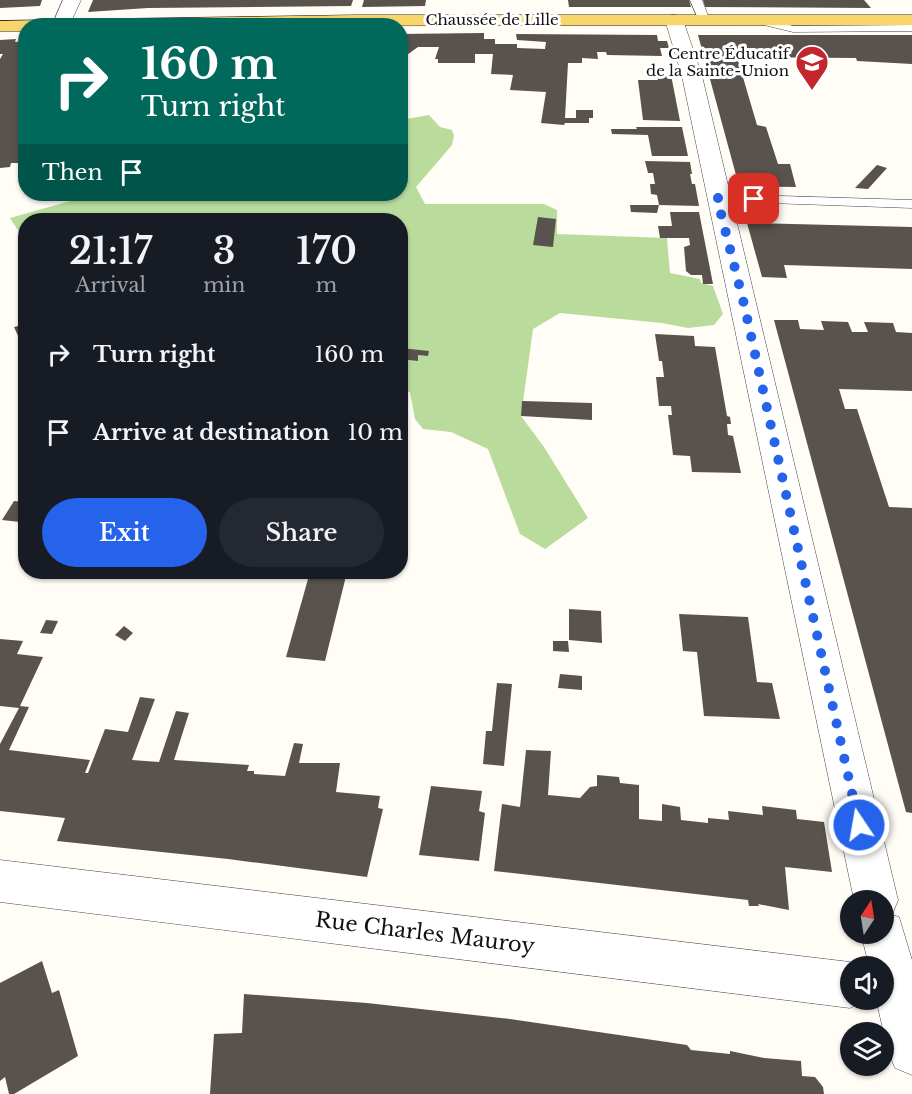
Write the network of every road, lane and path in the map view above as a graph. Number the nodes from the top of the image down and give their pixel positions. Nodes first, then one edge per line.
1 (72, 0) edge
2 (696, 0) edge
3 (64, 18) edge
4 (408, 20) edge
5 (912, 20) edge
6 (674, 21) junction
7 (704, 21) junction
8 (764, 22) junction
9 (18, 25) edge
10 (0, 26) edge
11 (912, 28) edge
12 (912, 187) edge
13 (717, 198) junction
14 (905, 203) edge
15 (0, 882) edge
16 (874, 890) edge
17 (886, 944) edge
18 (840, 984) edge
19 (897, 991) edge
20 (912, 1051) edge

1 - 3 street
2 - 7 lane
4 - 6 main road, Chaussée de Lille
5 - 8 main road, Chaussée de Lille
6 - 7 main road, Chaussée de Lille
6 - 13 street
7 - 8 main road, Chaussée de Lille
8 - 11 lane
9 - 10 main road, Chaussée de Lille
12 - 14 lane
13 - 14 lane
13 - 16 street
15 - 18 street, Rue Charles Mauroy
17 - 19 street
19 - 20 street

